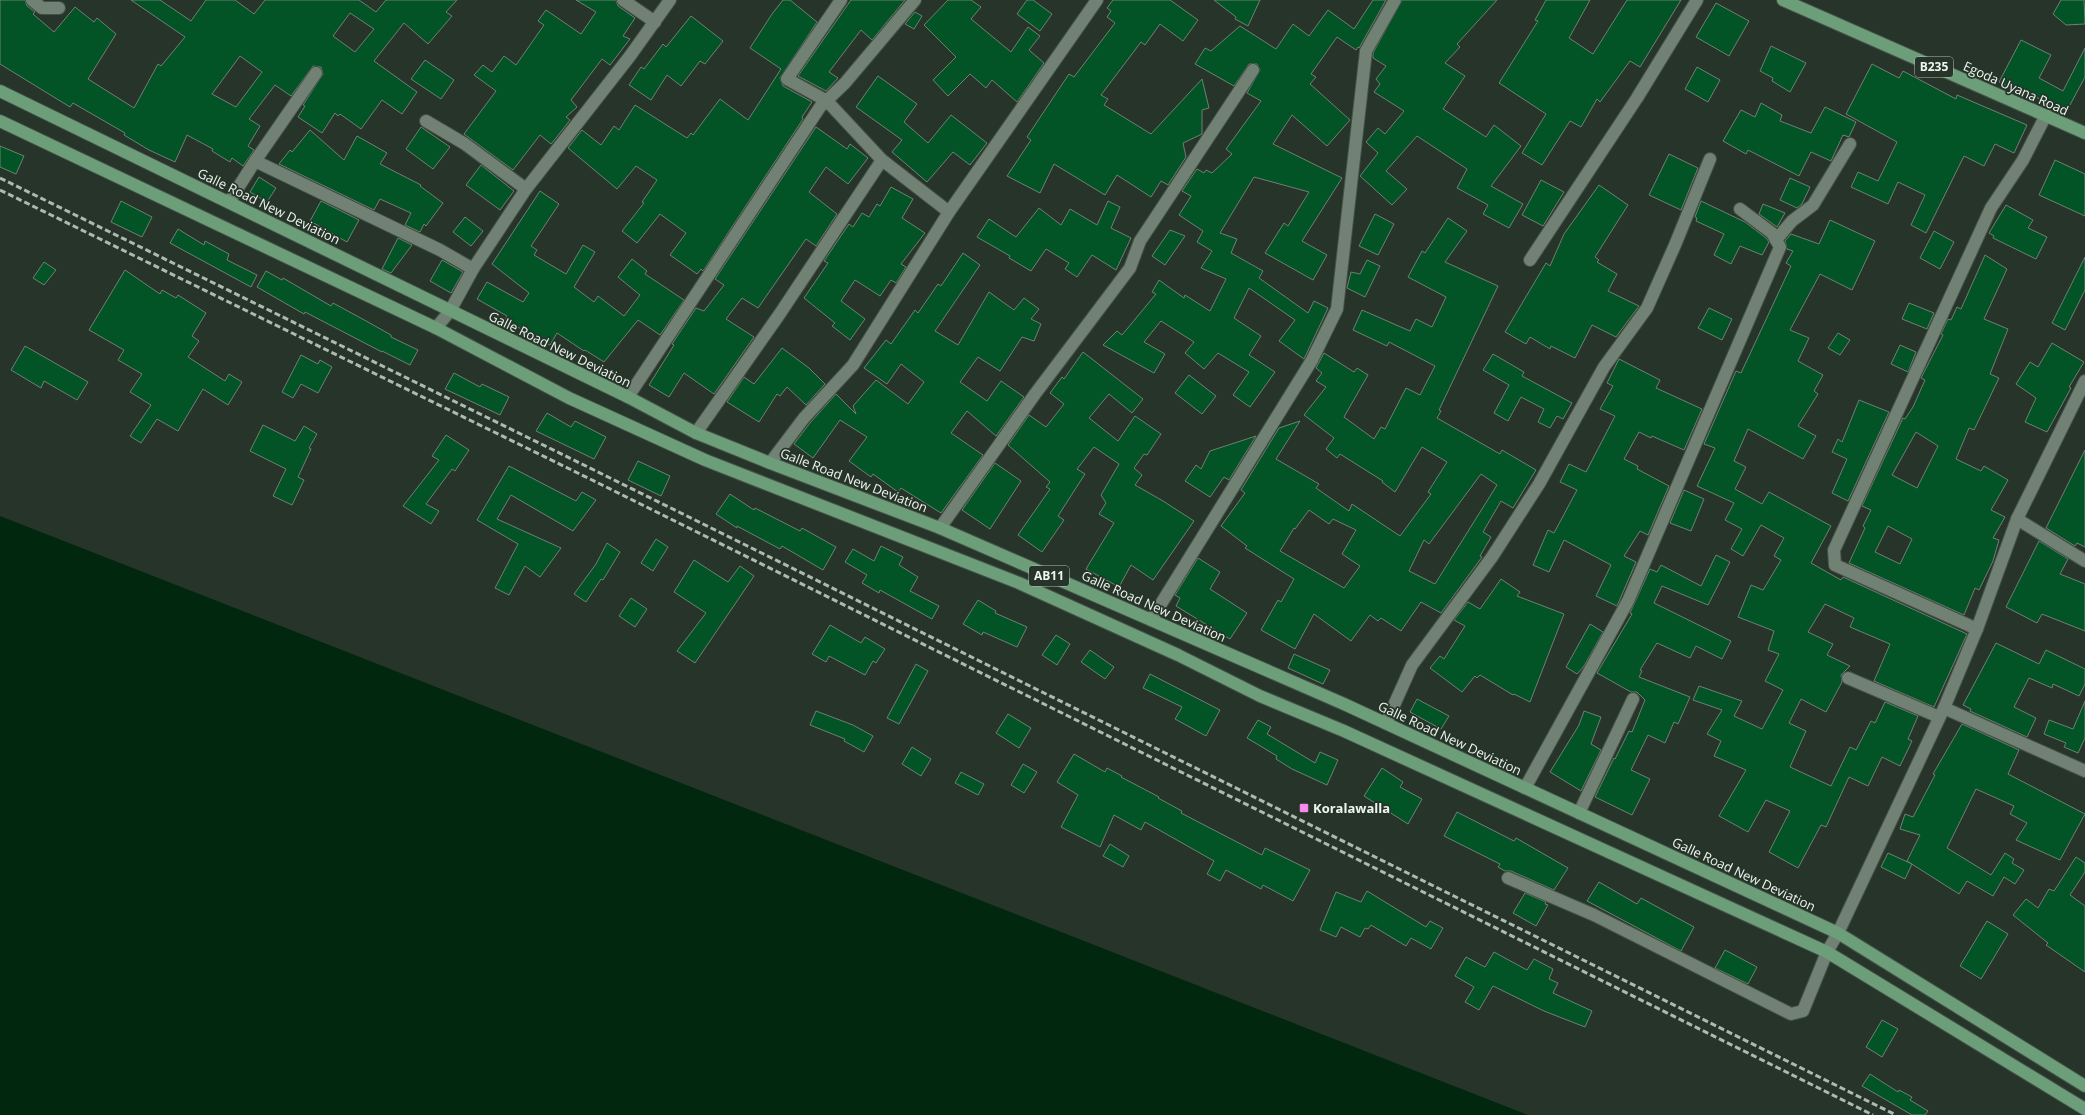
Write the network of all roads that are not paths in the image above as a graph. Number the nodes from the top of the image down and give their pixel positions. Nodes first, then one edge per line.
1 (32, 0) edge
2 (623, 0) edge
3 (670, 0) edge
4 (841, 0) edge
5 (914, 0) edge
6 (1096, 0) edge
7 (1395, 0) edge
8 (1697, 0) edge
9 (1783, 0) edge
10 (59, 8) dead end
11 (655, 22) junction
12 (1253, 70) dead end
13 (316, 73) dead end
14 (0, 91) edge
15 (827, 101) junction
16 (2046, 115) junction
17 (0, 121) edge
18 (426, 121) dead end
19 (2085, 133) edge
20 (1850, 144) dead end
21 (1710, 159) dead end
22 (882, 160) junction
23 (255, 161) junction
24 (526, 189) junction
25 (229, 202) junction
26 (1740, 209) dead end
27 (949, 212) junction
28 (1776, 240) junction
29 (1530, 260) dead end
30 (473, 269) junction
31 (450, 310) junction
32 (436, 328) junction
33 (2085, 380) edge
34 (628, 397) junction
35 (696, 433) junction
36 (770, 463) junction
37 (2017, 519) junction
38 (940, 528) junction
39 (2085, 561) edge
40 (1151, 620) junction
41 (1977, 629) junction
42 (1848, 678) dead end
43 (1633, 699) dead end
44 (1942, 712) junction
45 (1386, 723) junction
46 (2085, 771) edge
47 (1525, 788) junction
48 (1579, 813) junction
49 (1508, 878) dead end
50 (1838, 933) junction
51 (1827, 952) junction
52 (2085, 1086) edge
53 (2085, 1109) edge

1 - 10 street
2 - 11 street
3 - 11 street
4 - 15 street
5 - 15 street
6 - 27 street
7 - 40 street
8 - 29 street
9 - 16 main road, Egoda Uyana Road / B235
11 - 24 street
12 - 38 street
13 - 23 street
14 - 25 main road, Galle Road New Deviation / AB11
15 - 22 street
15 - 34 street
16 - 19 main road, Egoda Uyana Road / B235
16 - 41 street
17 - 32 main road, AB11
18 - 24 street
20 - 28 street
21 - 45 street
22 - 27 street
22 - 35 street
23 - 25 street
23 - 30 street
24 - 30 street
25 - 31 main road, Galle Road New Deviation / AB11
26 - 28 street
27 - 36 street
28 - 47 street
30 - 31 street
31 - 32 street
31 - 34 main road, Galle Road New Deviation / AB11
32 - 51 main road, AB11
33 - 37 street
34 - 35 main road, Galle Road New Deviation / AB11
35 - 36 main road, Galle Road New Deviation / AB11
36 - 38 main road, Galle Road New Deviation / AB11
37 - 39 street
37 - 41 street
38 - 40 main road, Galle Road New Deviation / AB11
40 - 45 main road, Galle Road New Deviation / AB11
41 - 44 street
42 - 44 street
43 - 48 street
44 - 46 street
44 - 50 street
45 - 47 main road, Galle Road New Deviation / AB11
47 - 48 main road, Galle Road New Deviation / AB11
48 - 50 main road, Galle Road New Deviation / AB11
49 - 51 street
50 - 51 street
50 - 52 main road, Galle Road New Deviation / AB11
51 - 53 main road, AB11

